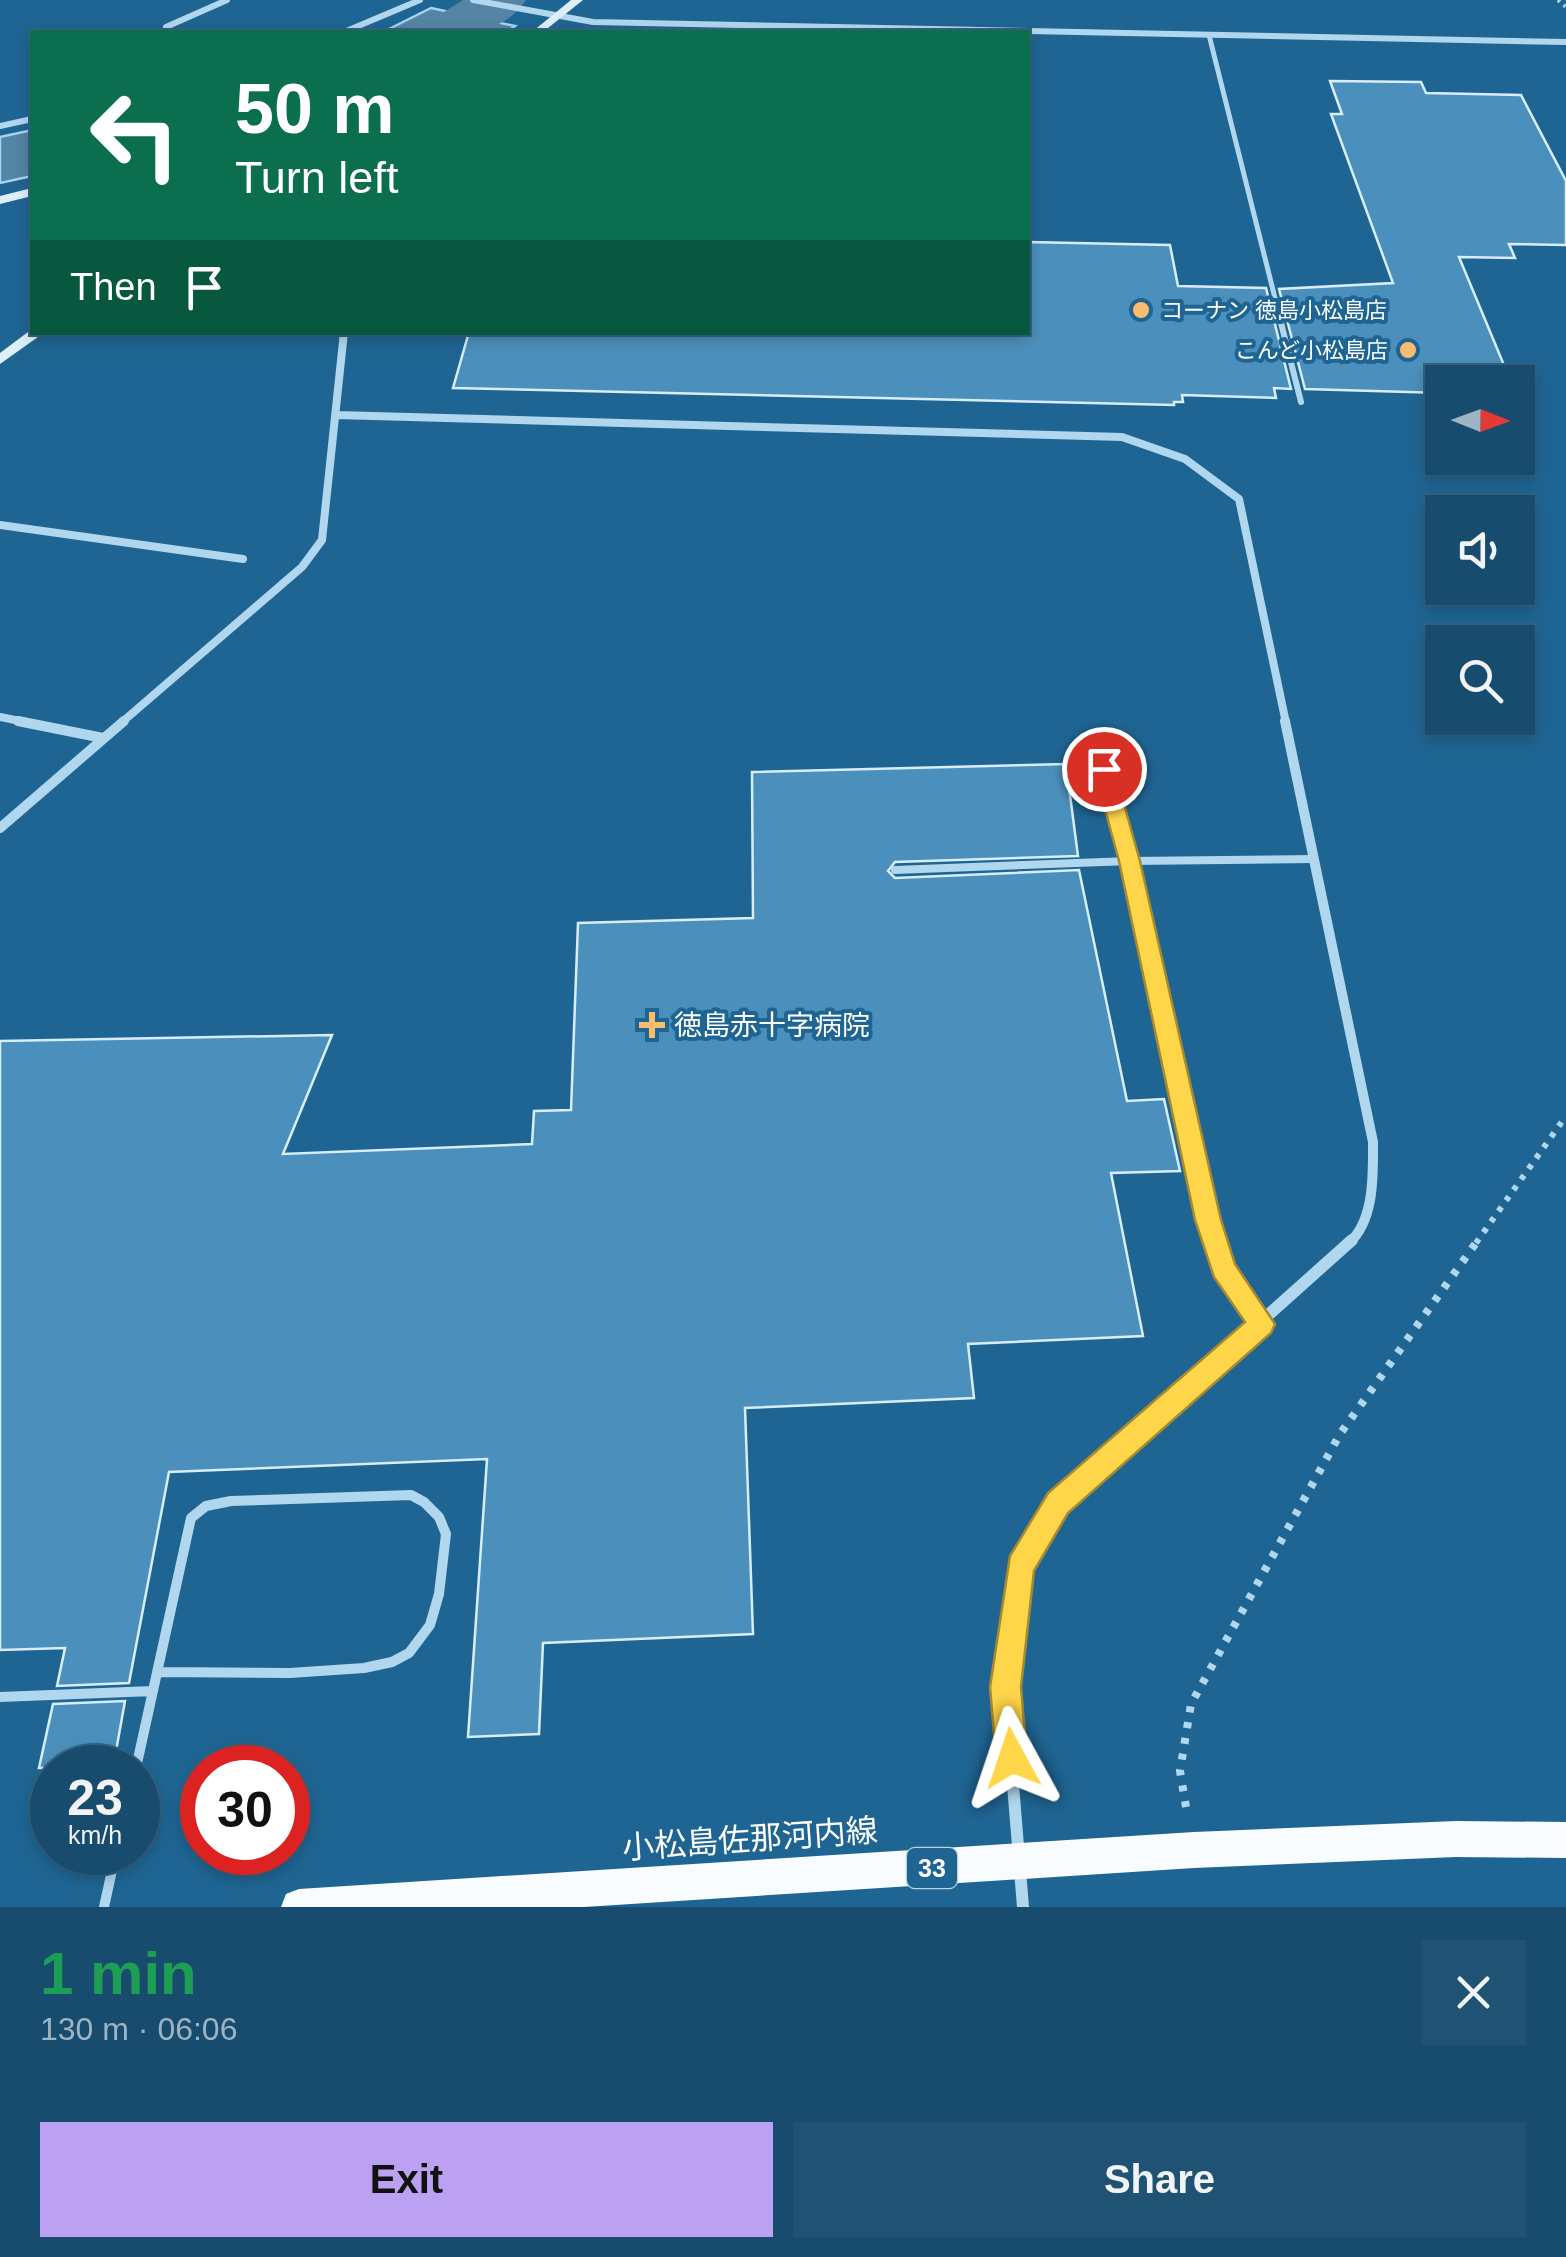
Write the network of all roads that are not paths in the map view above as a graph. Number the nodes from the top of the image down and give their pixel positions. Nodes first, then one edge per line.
1 (208, 0) edge
2 (227, 0) edge
3 (420, 0) edge
4 (473, 0) edge
5 (578, 0) edge
6 (218, 4) junction
7 (559, 17) junction
8 (166, 27) dead end
9 (349, 30) edge
10 (540, 30) edge
11 (1003, 30) edge
12 (1030, 31) edge
13 (1209, 34) junction
14 (1566, 42) edge
15 (30, 119) edge
16 (0, 126) edge
17 (30, 192) edge
18 (0, 200) edge
19 (34, 335) edge
20 (344, 335) edge
21 (0, 360) edge
22 (1301, 402) dead end
23 (336, 415) junction
24 (0, 526) edge
25 (243, 559) dead end
26 (0, 717) edge
27 (103, 738) junction
28 (1104, 769) dead end
29 (0, 828) edge
30 (1314, 859) junction
31 (1130, 861) junction
32 (895, 870) dead end
33 (1262, 1324) junction
34 (158, 1672) junction
35 (153, 1691) junction
36 (0, 1697) edge
37 (141, 1745) edge
38 (1566, 1840) edge
39 (1021, 1862) junction
40 (111, 1875) edge
41 (104, 1907) edge
42 (299, 1907) edge
43 (1023, 1907) edge

1 - 6 street
2 - 6 street
3 - 9 street
4 - 7 street
5 - 7 main road
6 - 8 street
7 - 10 main road
7 - 11 street
12 - 13 street
13 - 14 street
13 - 22 lane
15 - 16 street
17 - 18 main road
19 - 21 main road
20 - 23 street
23 - 27 street
23 - 30 street
24 - 25 street
26 - 27 street
27 - 29 street
28 - 31 lane
30 - 31 lane
30 - 33 street
31 - 32 lane
31 - 33 lane
33 - 39 street
34 - 34 lane
34 - 35 lane
35 - 36 lane
35 - 37 lane
38 - 39 main road, 小松島佐那河内線 / 33
39 - 42 main road, 小松島佐那河内線 / 33
39 - 43 street
40 - 41 lane

